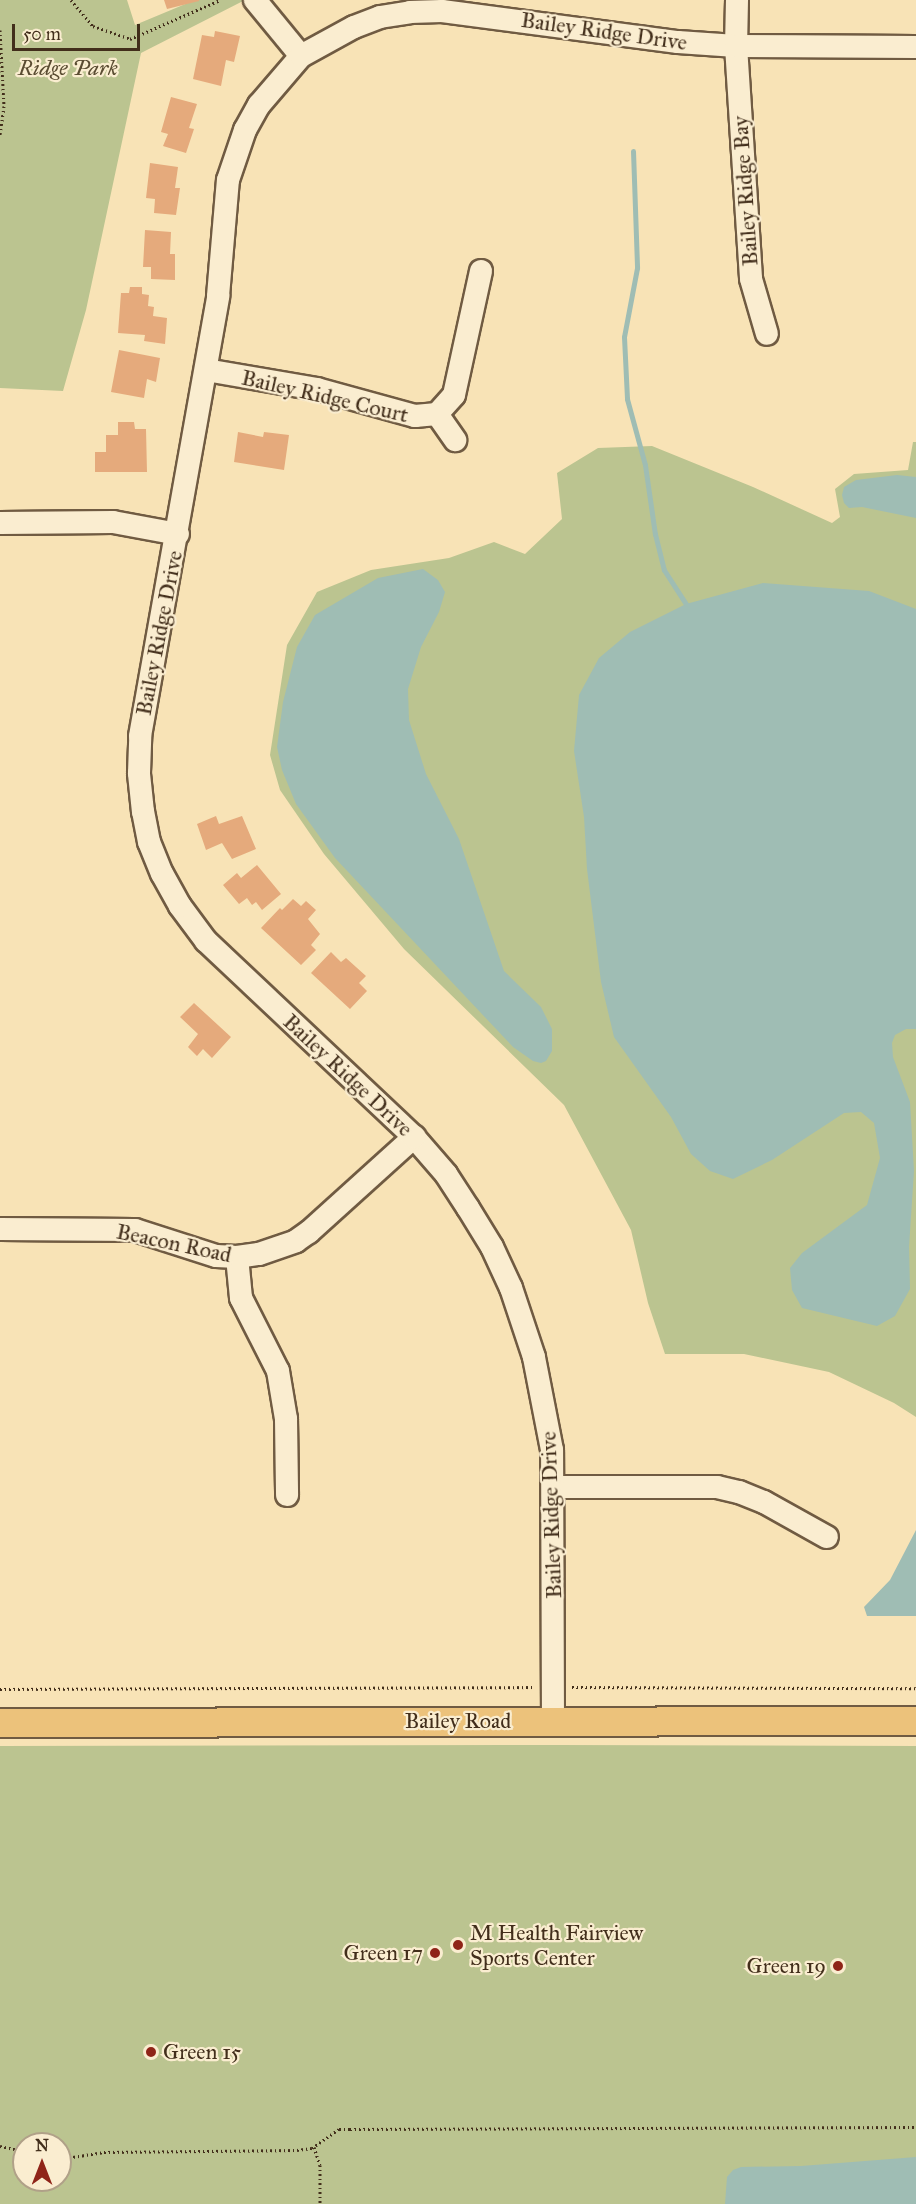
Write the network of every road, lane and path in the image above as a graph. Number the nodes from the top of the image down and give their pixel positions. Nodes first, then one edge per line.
1 (70, 0) edge
2 (220, 0) edge
3 (255, 0) edge
4 (736, 0) edge
5 (493, 8) edge
6 (0, 30) edge
7 (736, 46) junction
8 (916, 47) edge
9 (302, 56) junction
10 (0, 136) edge
11 (481, 271) dead end
12 (767, 333) dead end
13 (206, 370) junction
14 (437, 414) junction
15 (455, 440) dead end
16 (0, 523) edge
17 (178, 534) junction
18 (414, 1137) junction
19 (0, 1229) edge
20 (237, 1257) junction
21 (553, 1487) junction
22 (286, 1495) dead end
23 (827, 1537) dead end
24 (531, 1687) dead end
25 (584, 1687) dead end
26 (916, 1688) edge
27 (0, 1689) edge
28 (554, 1720) junction
29 (916, 1721) edge
30 (0, 1723) edge
31 (916, 2127) edge
32 (314, 2147) junction
33 (72, 2157) edge
34 (320, 2204) edge

1 - 2 path
3 - 9 street
4 - 7 street, Bailey Ridge Bay
5 - 7 street, Bailey Ridge Drive
5 - 9 street, Bailey Ridge Drive
6 - 10 path
7 - 8 street, Bailey Ridge Drive
7 - 12 street, Bailey Ridge Bay
9 - 13 street, Bailey Ridge Drive
11 - 14 street, Bailey Ridge Court
13 - 14 street, Bailey Ridge Court
13 - 17 street, Bailey Ridge Drive
14 - 15 street
16 - 17 street
17 - 18 street, Bailey Ridge Drive
18 - 20 street, Beacon Road
18 - 21 street, Bailey Ridge Drive
19 - 20 street, Beacon Road
20 - 22 street
21 - 23 street
21 - 28 street, Bailey Ridge Drive
24 - 27 path
25 - 26 path
28 - 29 main road, Bailey Road
28 - 30 main road, Bailey Road
31 - 32 path
32 - 33 path
32 - 34 path

